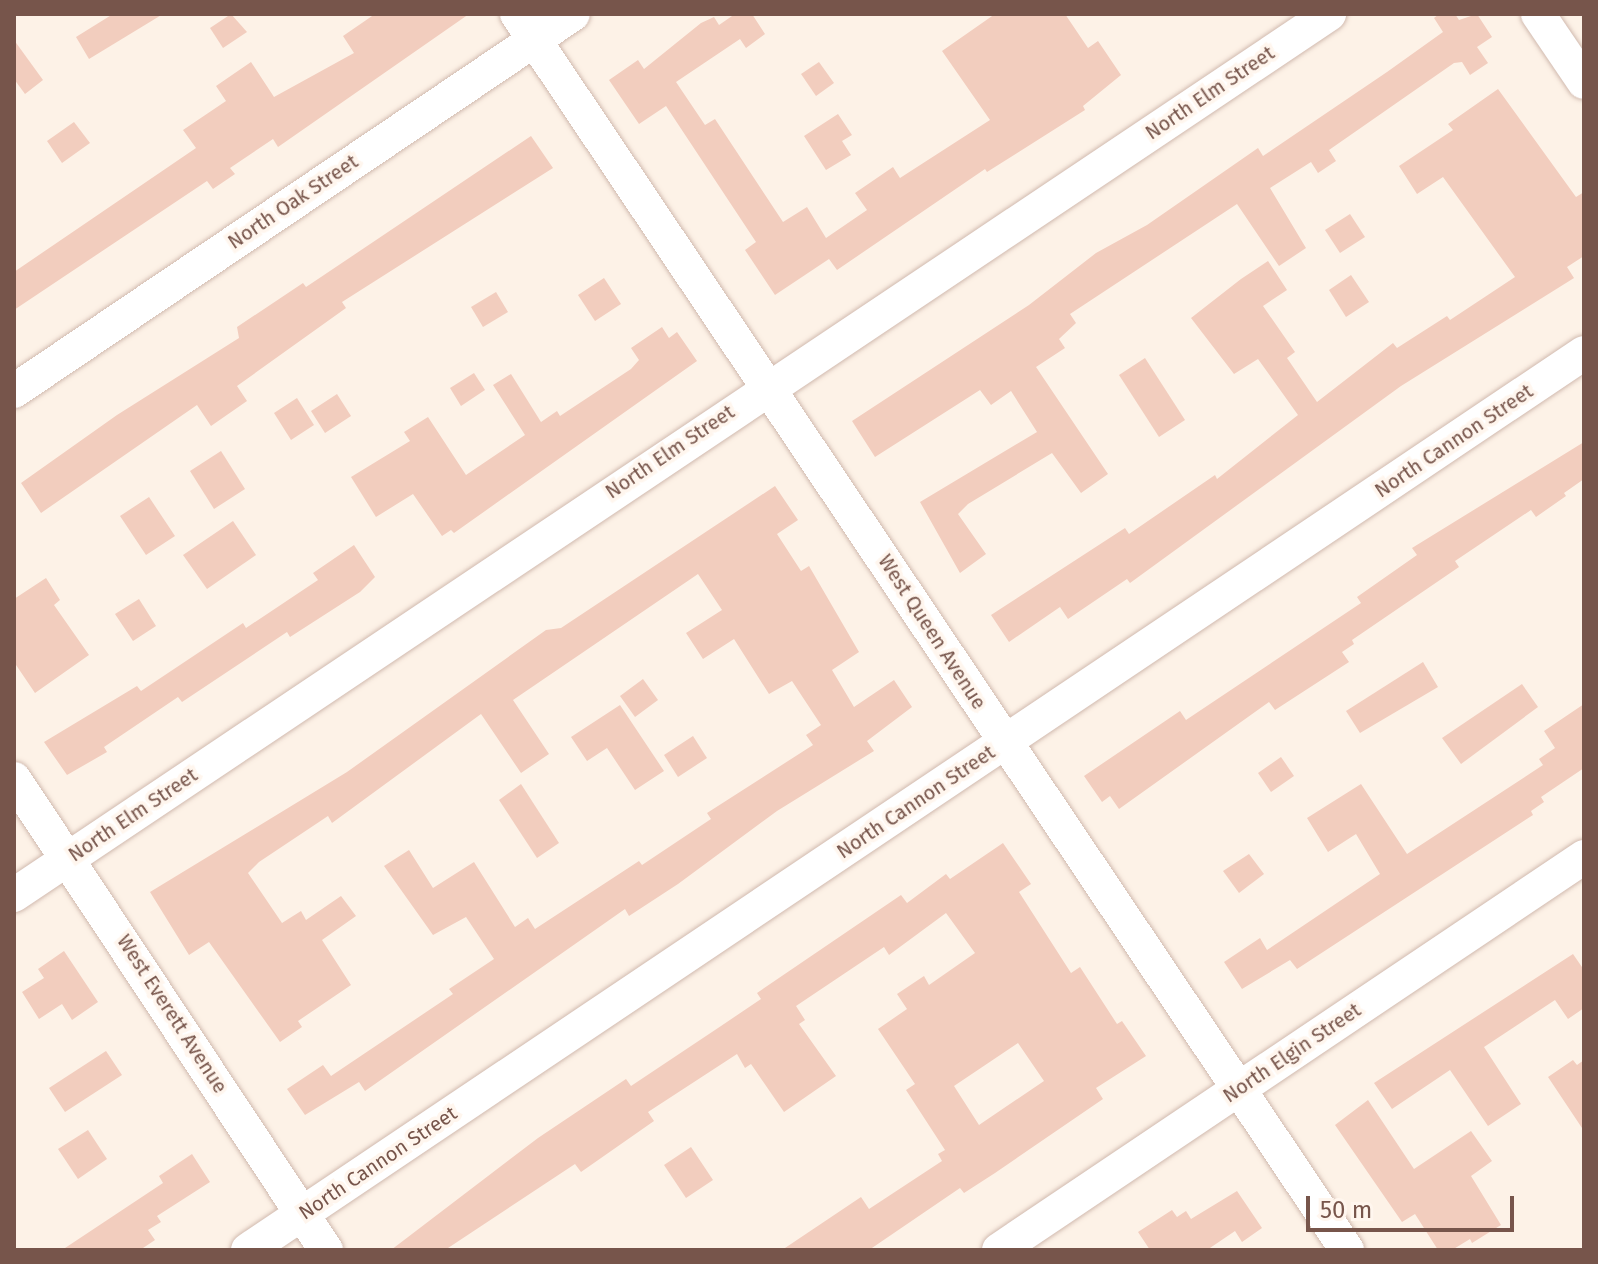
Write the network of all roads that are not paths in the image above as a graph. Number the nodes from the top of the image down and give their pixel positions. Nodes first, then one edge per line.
1 (573, 14) edge
2 (1329, 14) edge
3 (1538, 14) edge
4 (526, 27) edge
5 (1584, 82) edge
6 (1584, 353) edge
7 (768, 386) junction
8 (14, 391) edge
9 (1004, 743) junction
10 (14, 779) edge
11 (1584, 857) edge
12 (68, 858) junction
13 (14, 895) edge
14 (1238, 1089) junction
15 (301, 1214) junction
16 (248, 1250) edge
17 (326, 1250) edge
18 (999, 1250) edge
19 (1347, 1250) edge

1 - 4 street, North Oak Street
2 - 7 street, North Elm Street
3 - 5 street
4 - 7 street, West Queen Avenue
4 - 8 street, North Oak Street
6 - 9 street, North Cannon Street
7 - 9 street, West Queen Avenue
7 - 12 street, North Elm Street
9 - 14 street, West Queen Avenue
9 - 15 street, North Cannon Street
10 - 12 street, West Everett Avenue
11 - 14 street, North Elgin Street
12 - 13 street, North Elm Street
12 - 15 street, West Everett Avenue
14 - 18 street, North Elgin Street
14 - 19 street, West Queen Avenue
15 - 16 street, North Cannon Street
15 - 17 street, West Everett Avenue

